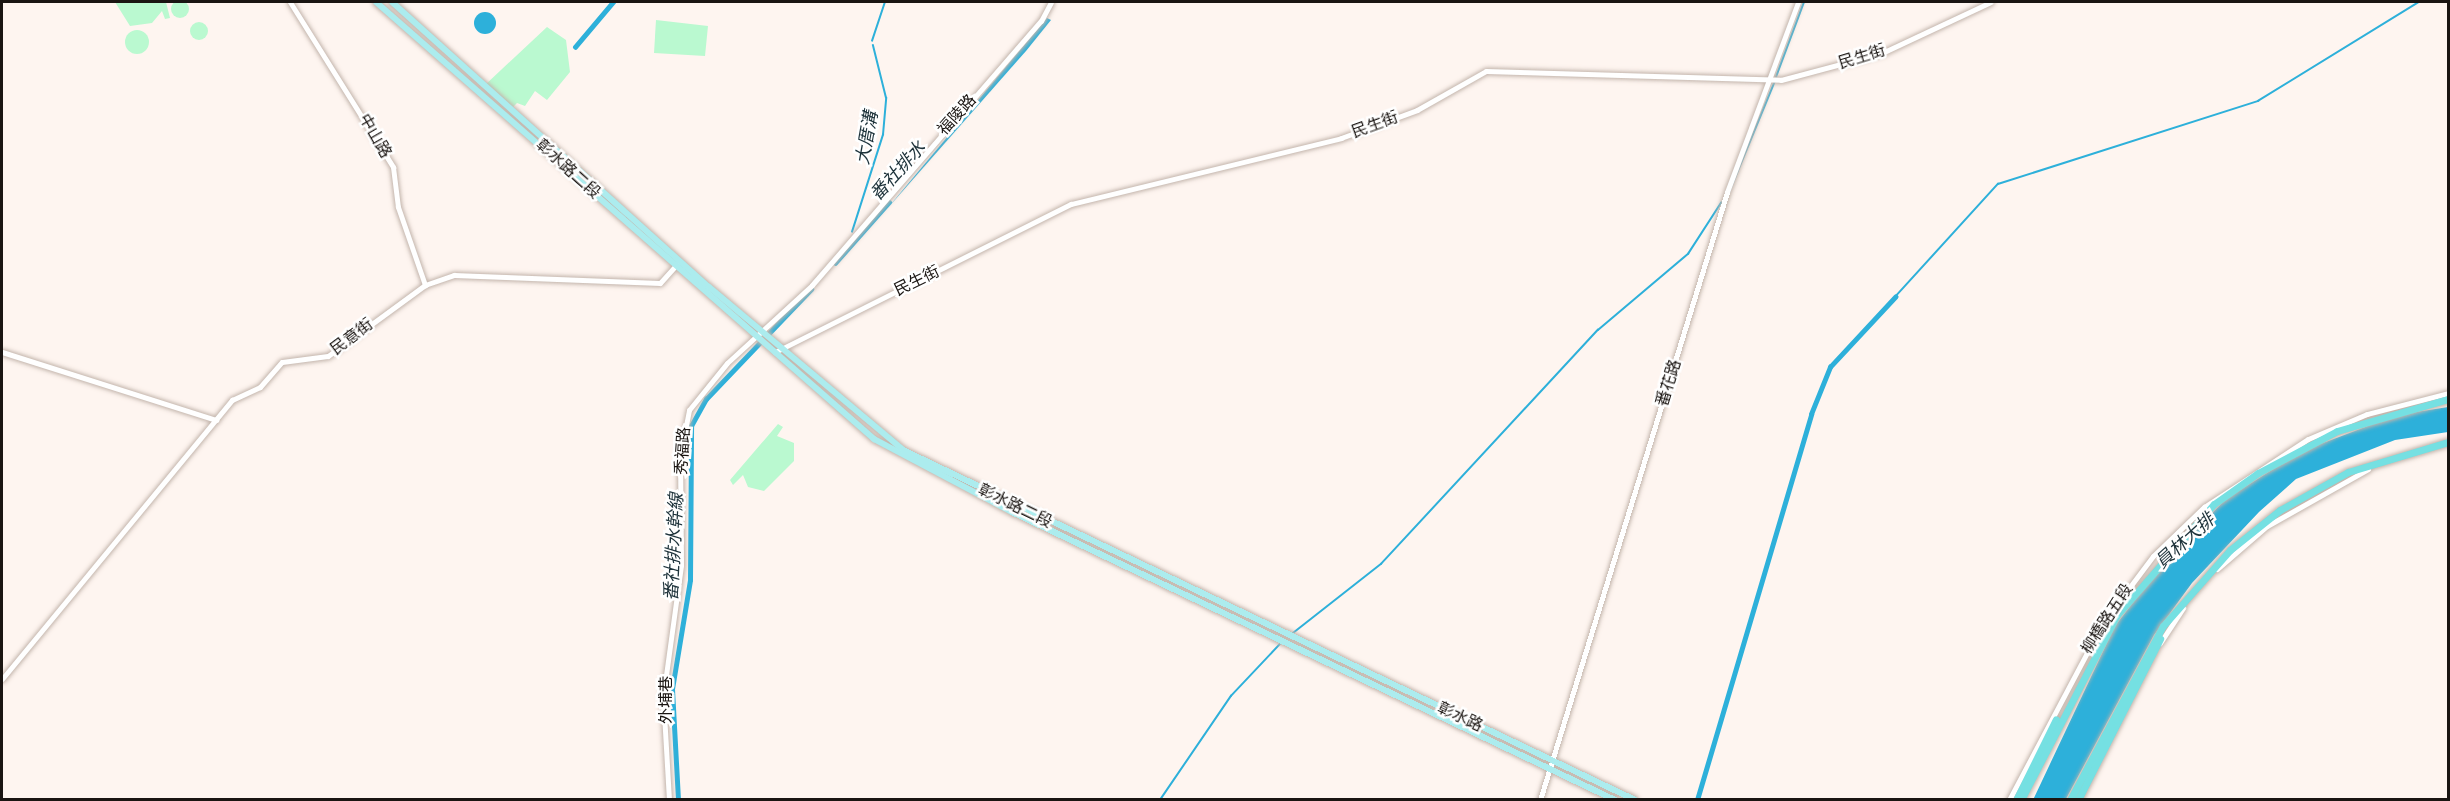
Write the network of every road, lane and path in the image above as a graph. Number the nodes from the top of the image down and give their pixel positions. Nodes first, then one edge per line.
1 (290, 2) edge
2 (376, 2) edge
3 (392, 2) edge
4 (1051, 2) edge
5 (1798, 2) edge
6 (1991, 2) edge
7 (1768, 80) junction
8 (678, 263) junction
9 (425, 285) junction
10 (762, 336) junction
11 (778, 349) junction
12 (2, 352) edge
13 (2448, 393) edge
14 (2448, 399) edge
15 (217, 420) junction
16 (2448, 444) edge
17 (2188, 593) junction
18 (676, 602) joint
19 (1282, 637) junction
20 (2105, 637) junction
21 (2, 679) edge
22 (1553, 761) junction
23 (1551, 769) junction
24 (669, 800) edge
25 (1540, 800) edge
26 (1615, 800) edge
27 (1635, 800) edge
28 (2008, 800) edge
29 (2016, 800) edge
30 (2021, 800) edge
31 (2070, 800) edge
32 (2079, 800) edge

1 - 9 street, 中山路
2 - 8 main road, 彰水路二段
3 - 8 main road, 彰水路二段
4 - 10 street, 福陵路
5 - 7 street, 番花路
6 - 7 street, 民生街
7 - 11 street, 民生街
7 - 22 street, 番花路
8 - 9 street, 民意街
8 - 10 main road, 彰水路二段
9 - 15 street, 民意街
10 - 11 main road, 彰水路二段
10 - 18 street, 秀福路
11 - 19 main road, 彰水路二段
12 - 15 street
13 - 28 street, 柳橋路五段
14 - 20 highway
15 - 21 street, 民意街
16 - 17 highway
16 - 32 street
17 - 31 highway
17 - 32 highway
18 - 24 street, 外埔巷
19 - 22 main road, 彰水路
19 - 23 main road, 彰水路
20 - 29 highway
20 - 30 highway
22 - 23 street, 番花路
22 - 27 main road, 彰水路
23 - 25 street, 番花路
23 - 26 main road, 彰水路

